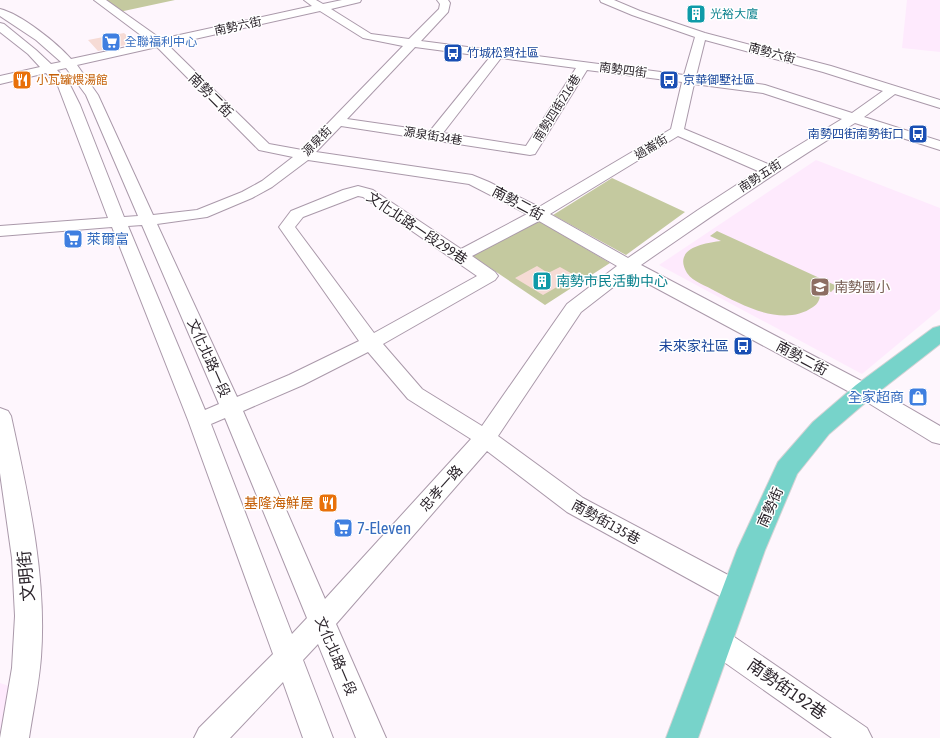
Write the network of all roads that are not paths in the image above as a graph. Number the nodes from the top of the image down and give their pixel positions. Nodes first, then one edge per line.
1 (100, 0) edge
2 (309, 0) edge
3 (356, 0) edge
4 (442, 0) edge
5 (605, 0) edge
6 (322, 8) junction
7 (0, 12) edge
8 (0, 26) edge
9 (701, 35) junction
10 (159, 43) junction
11 (411, 44) junction
12 (498, 55) junction
13 (70, 63) junction
14 (584, 65) junction
15 (49, 68) junction
16 (689, 79) junction
17 (0, 80) edge
18 (894, 89) junction
19 (940, 104) edge
20 (853, 118) junction
21 (336, 121) junction
22 (677, 131) junction
23 (434, 136) junction
24 (940, 146) edge
25 (530, 151) joint
26 (305, 155) junction
27 (769, 170) junction
28 (539, 214) junction
29 (147, 221) junction
30 (118, 222) junction
31 (0, 231) edge
32 (460, 256) junction
33 (629, 266) junction
34 (940, 333) edge
35 (370, 342) junction
36 (864, 391) junction
37 (231, 408) junction
38 (0, 416) edge
39 (199, 420) junction
40 (940, 436) edge
41 (485, 438) junction
42 (736, 592) junction
43 (322, 621) junction
44 (716, 641) junction
45 (288, 657) junction
46 (14, 738) edge
47 (209, 738) edge
48 (318, 738) edge
49 (371, 738) edge
50 (682, 738) edge
51 (857, 738) edge

1 - 10 street, 南勢二街
2 - 6 street, 南勢四街
3 - 6 street, 南勢六街
4 - 11 street, 源泉街
5 - 9 street, 南勢六街
6 - 10 street, 南勢六街
6 - 11 street, 南勢四街
7 - 13 street, 文化北路一段
8 - 15 street
9 - 16 street, 過崙街
9 - 18 street, 南勢六街
10 - 13 street, 南勢六街
10 - 26 street, 南勢二街
11 - 12 street, 南勢四街
11 - 21 street, 源泉街
12 - 14 street, 南勢四街
12 - 23 street
13 - 15 street, 南勢六街
13 - 29 street, 文化北路一段
14 - 16 street, 南勢四街
14 - 25 street, 南勢四街216巷
15 - 17 street
15 - 30 street
16 - 20 street, 南勢四街
16 - 22 street, 過崙街
18 - 19 street, 南勢六街
18 - 20 street, 南勢五街
20 - 24 street, 南勢四街
20 - 27 street, 南勢五街
21 - 23 street, 源泉街34巷
21 - 26 street, 源泉街
22 - 27 street
22 - 28 street, 過崙街
23 - 25 street, 源泉街34巷
26 - 28 street, 南勢二街
26 - 29 street, 源泉街
27 - 33 street, 南勢五街
28 - 32 street, 過崙街
28 - 33 street, 南勢二街
29 - 30 street, 源泉街
29 - 37 street, 文化北路一段
30 - 31 street, 源泉街
30 - 39 street
32 - 35 street, 文化北路一段299巷
32 - 35 street, 文化北路一段299巷
33 - 36 street, 南勢二街
33 - 41 street, 忠孝一路
34 - 36 main road, 南勢街
35 - 37 street, 文化北路一段299巷
35 - 41 street, 文化北路一段299巷
36 - 40 street, 南勢二街
36 - 42 main road, 南勢街
37 - 39 street, 文化北路一段299巷
37 - 43 street, 文化北路一段
38 - 46 street, 文明街
39 - 45 street
41 - 42 street, 南勢街135巷
41 - 43 street, 忠孝一路
42 - 44 main road, 南勢街
43 - 45 street, 忠孝一路
43 - 49 street, 文化北路一段
44 - 50 main road, 南勢街
44 - 51 street, 南勢街192巷
45 - 47 street, 忠孝一路
45 - 48 street

